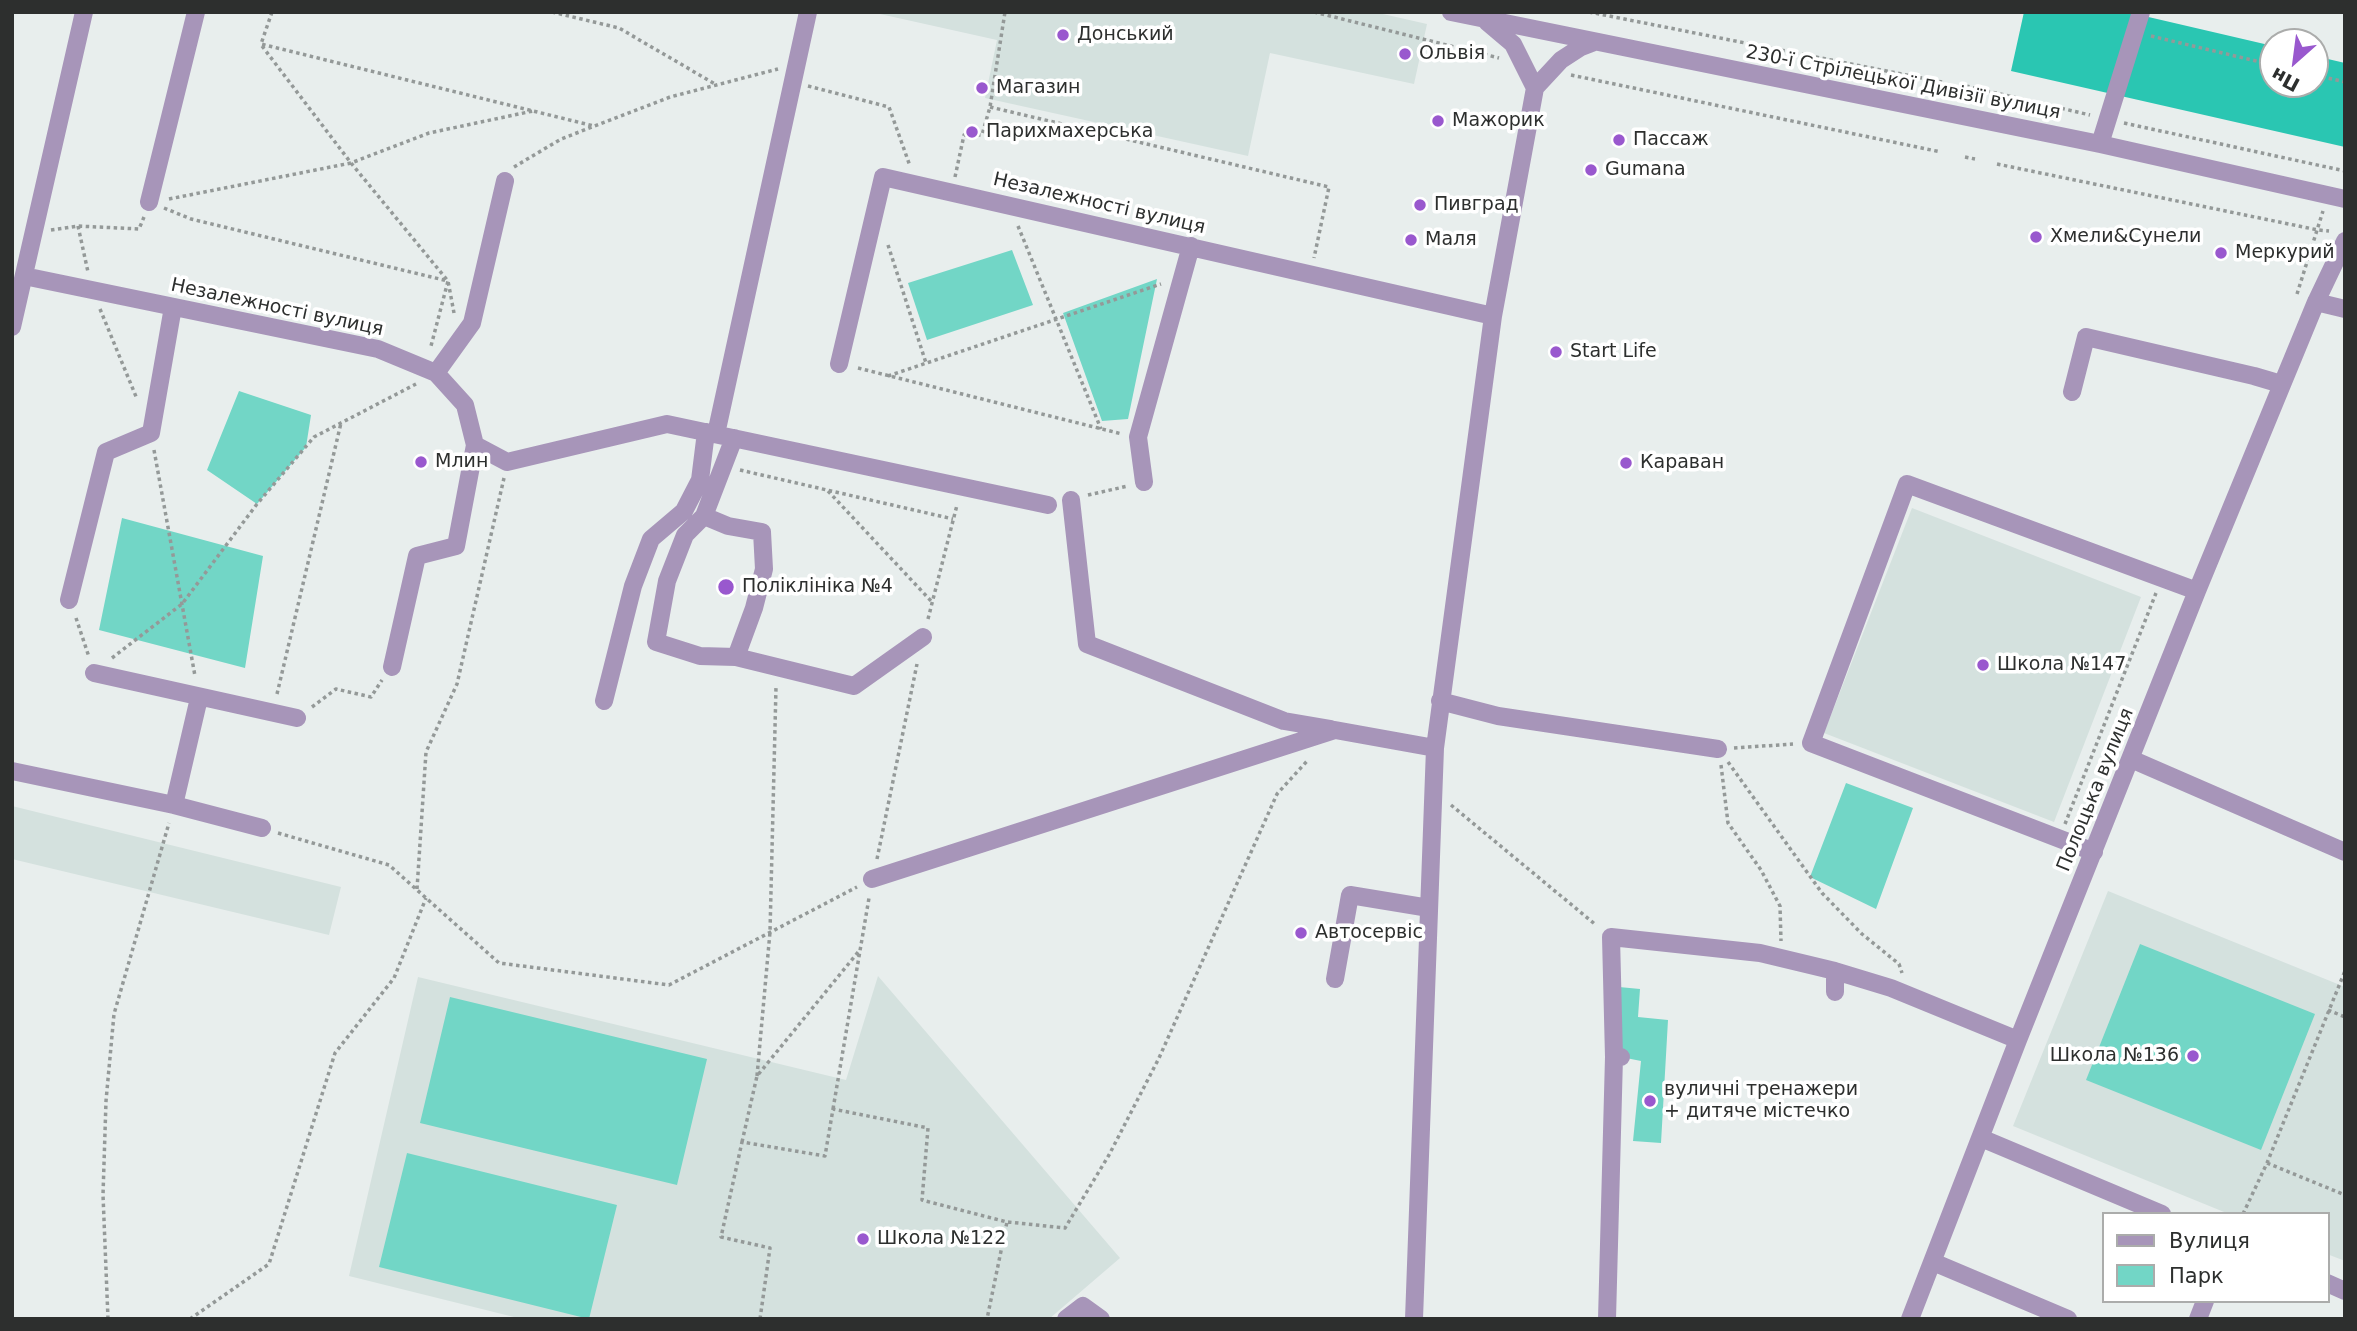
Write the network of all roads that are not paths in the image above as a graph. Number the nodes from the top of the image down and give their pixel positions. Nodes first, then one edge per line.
1 (84, 12) edge
2 (196, 12) edge
3 (808, 12) edge
4 (1451, 12) edge
5 (2141, 12) edge
6 (1485, 19) junction
7 (1594, 42) junction
8 (1535, 88) junction
9 (2100, 144) junction
10 (505, 181) dead end
11 (2345, 200) edge
12 (149, 202) road end
13 (2340, 235) edge
14 (1191, 246) junction
15 (24, 276) junction
16 (2316, 302) junction
17 (173, 307) junction
18 (2345, 309) edge
19 (1493, 316) junction
20 (12, 327) edge
21 (839, 364) road end
22 (431, 371) junction
23 (2281, 384) junction
24 (2072, 392) dead end
25 (711, 433) junction
26 (734, 438) junction
27 (475, 445) junction
28 (1144, 482) road end
29 (1071, 500) road end
30 (1048, 505) dead end
31 (704, 516) junction
32 (2197, 591) junction
33 (69, 600) road end
34 (923, 637) road end
35 (736, 657) junction
36 (392, 667) road end
37 (94, 673) road end
38 (199, 698) junction
39 (604, 701) dead end
40 (1440, 701) junction
41 (298, 718) road end
42 (1335, 730) junction
43 (1435, 748) junction
44 (1718, 749) road end
45 (2131, 759) junction
46 (12, 771) edge
47 (174, 805) junction
48 (262, 828) road end
49 (2094, 852) junction
50 (2345, 852) edge
51 (872, 879) road end
52 (1429, 908) junction
53 (1835, 971) junction
54 (1335, 979) dead end
55 (1835, 992) dead end
56 (2018, 1040) junction
57 (1981, 1138) junction
58 (2157, 1212) edge
59 (1933, 1262) junction
60 (2329, 1284) edge
61 (2345, 1291) edge
62 (1066, 1319) edge
63 (1101, 1319) edge
64 (1414, 1319) edge
65 (1607, 1319) edge
66 (1910, 1319) edge
67 (2068, 1319) edge

1 - 15 street
2 - 12 street
3 - 25 street
4 - 6 street, 230-ї Стрілецької Дивізії вулиця
5 - 9 street
6 - 7 street, 230-ї Стрілецької Дивізії вулиця
6 - 8 street
7 - 8 street
7 - 9 street, 230-ї Стрілецької Дивізії вулиця
8 - 19 street
9 - 11 street, 230-ї Стрілецької Дивізії вулиця
10 - 22 street
13 - 16 street, Полоцька вулиця
14 - 19 street, Незалежності вулиця
14 - 21 street, Незалежності вулиця
14 - 28 street
15 - 17 street, Незалежності вулиця
15 - 20 street
16 - 18 street
16 - 23 street, Полоцька вулиця
17 - 22 street, Незалежності вулиця
17 - 33 street
19 - 40 street
22 - 27 street, Незалежності вулиця
23 - 24 street
23 - 32 street, Полоцька вулиця
25 - 26 street
25 - 27 street
25 - 39 street
26 - 30 street
26 - 31 street
27 - 36 street
29 - 42 street
31 - 35 street
31 - 35 street
32 - 45 street, Полоцька вулиця
32 - 49 street
34 - 35 street
37 - 38 street
38 - 41 street
38 - 47 street
40 - 43 street
40 - 44 street
42 - 43 street
42 - 51 street
43 - 52 street
45 - 49 street, Полоцька вулиця
45 - 50 street
46 - 47 street
47 - 48 street
49 - 56 street, Полоцька вулиця
52 - 54 street
52 - 64 street
53 - 55 street
53 - 56 street
53 - 65 street
56 - 57 street, Полоцька вулиця
57 - 58 street
57 - 59 street, Полоцька вулиця
59 - 66 street, Полоцька вулиця
59 - 67 street
60 - 61 street
62 - 63 street

